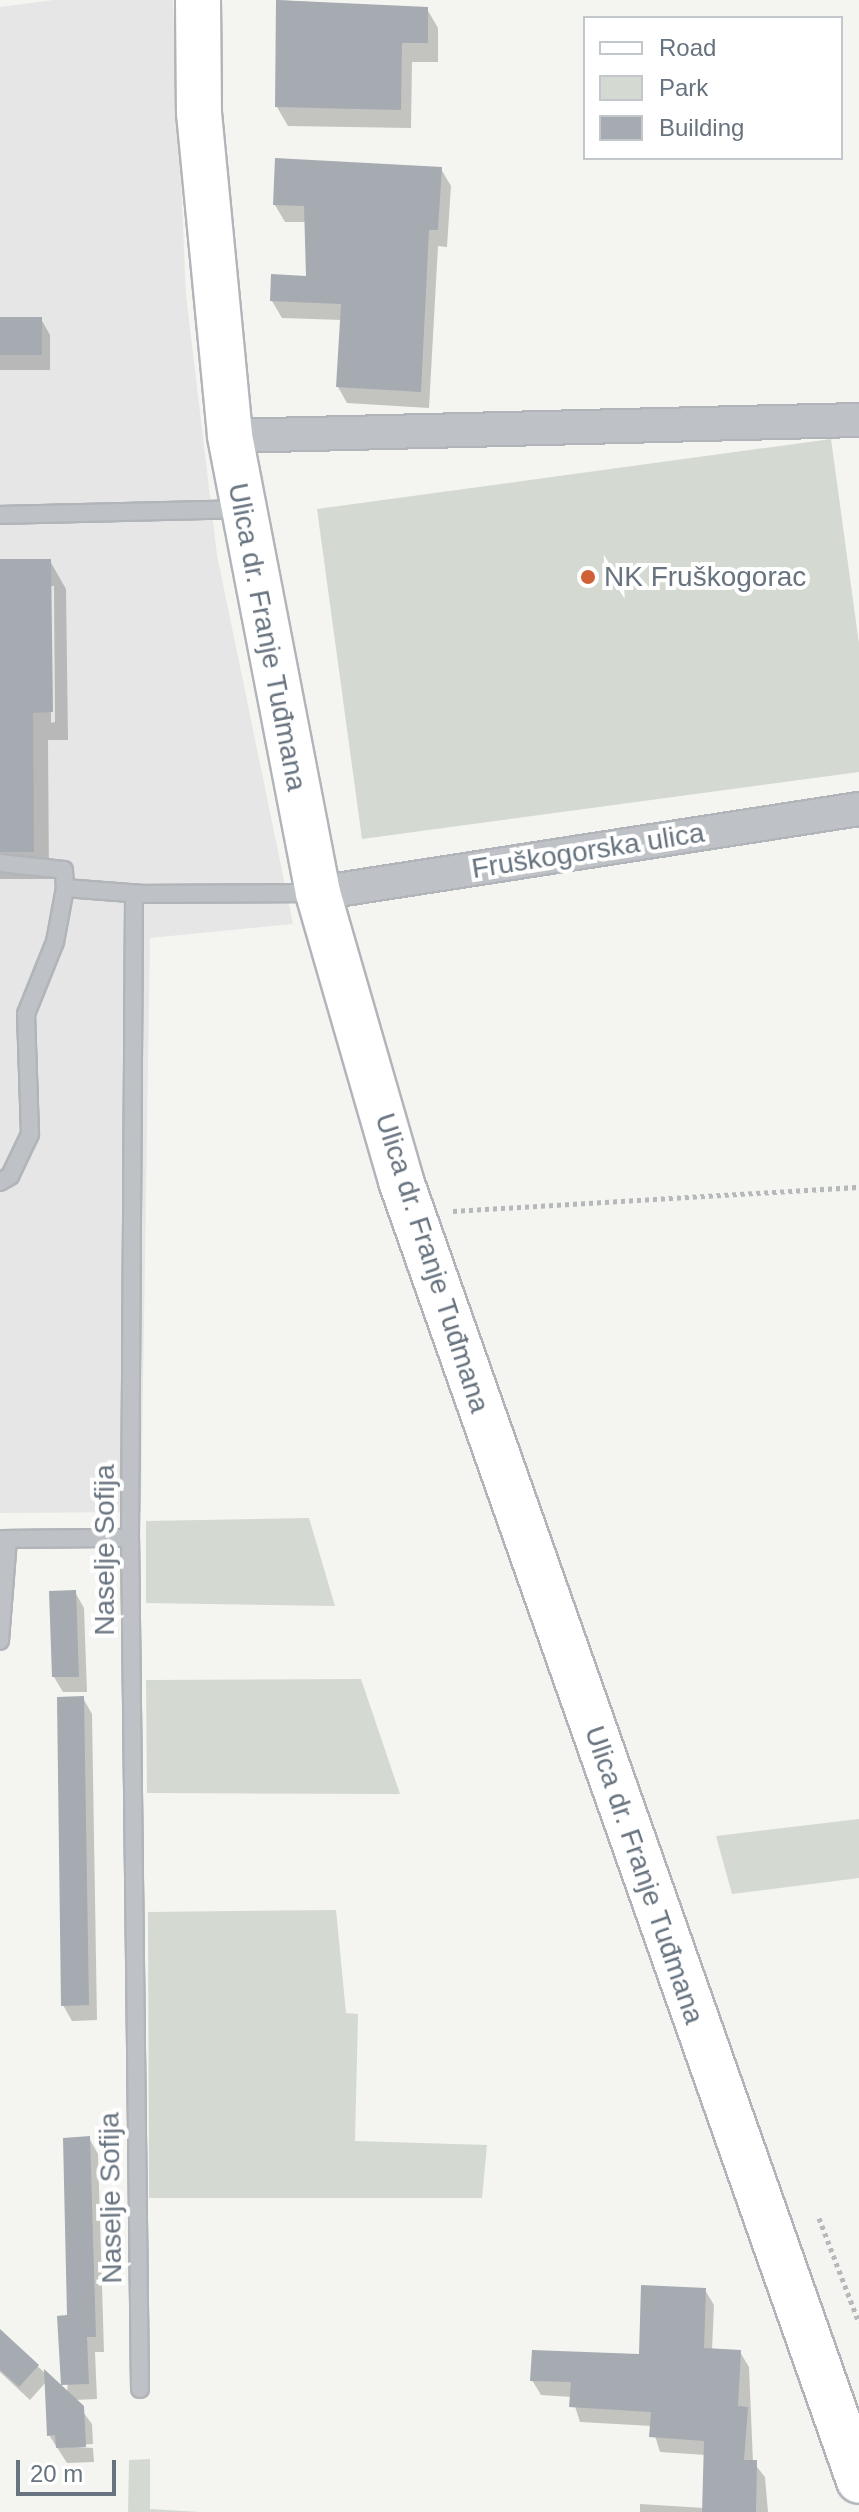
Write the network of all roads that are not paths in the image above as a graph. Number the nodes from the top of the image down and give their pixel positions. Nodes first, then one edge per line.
1 (198, 0) edge
2 (859, 420) edge
3 (230, 436) junction
4 (240, 509) junction
5 (0, 515) edge
6 (859, 809) edge
7 (0, 863) edge
8 (65, 888) junction
9 (318, 893) junction
10 (145, 894) junction
11 (0, 1182) edge
12 (130, 1538) junction
13 (4, 1539) edge
14 (0, 1641) edge
15 (140, 2389) dead end
16 (859, 2481) edge

1 - 3 main road, Ulica dr. Franje Tuđmana
2 - 3 street
3 - 4 main road, Ulica dr. Franje Tuđmana
4 - 5 lane
4 - 9 main road, Ulica dr. Franje Tuđmana
6 - 9 street, Fruškogorska ulica
7 - 8 lane
8 - 10 lane
8 - 11 lane
9 - 10 lane
9 - 16 main road, Ulica dr. Franje Tuđmana
10 - 12 lane, Naselje Sofija
12 - 13 lane
12 - 15 lane, Naselje Sofija
13 - 14 lane

